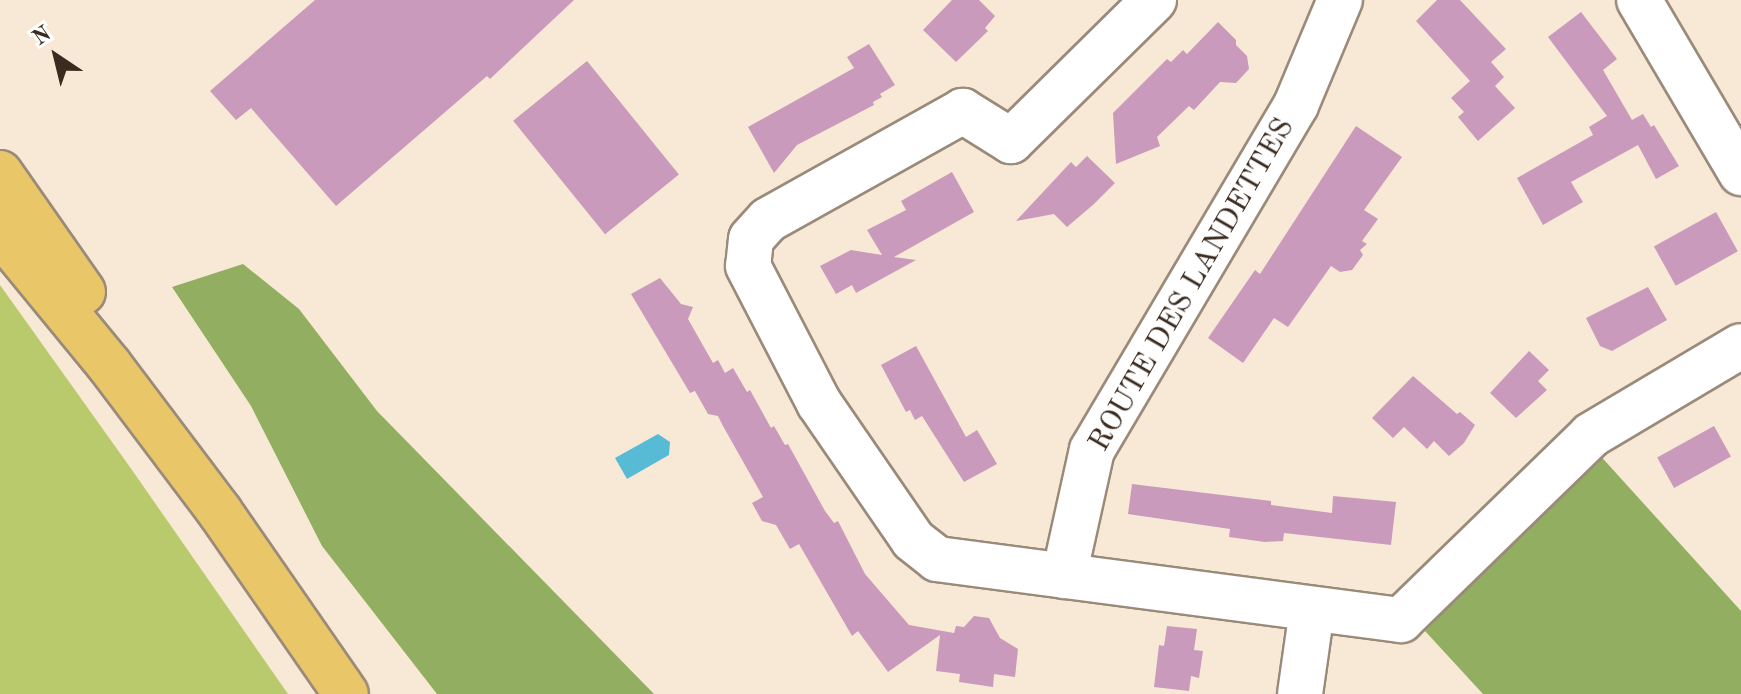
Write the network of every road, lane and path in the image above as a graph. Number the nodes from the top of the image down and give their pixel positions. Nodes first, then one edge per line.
1 (1154, 0) edge
2 (1340, 0) edge
3 (1639, 0) edge
4 (1738, 163) edge
5 (0, 173) edge
6 (0, 232) edge
7 (0, 267) edge
8 (1741, 346) edge
9 (110, 366) junction
10 (1064, 576) junction
11 (1312, 610) junction
12 (346, 694) edge
13 (1300, 694) edge

1 - 10 street
2 - 10 street, ROUTE DES LANDETTES
3 - 4 street
5 - 9 main road
6 - 9 main road
7 - 9 main road
8 - 11 street
9 - 12 main road
10 - 11 street
11 - 13 street

